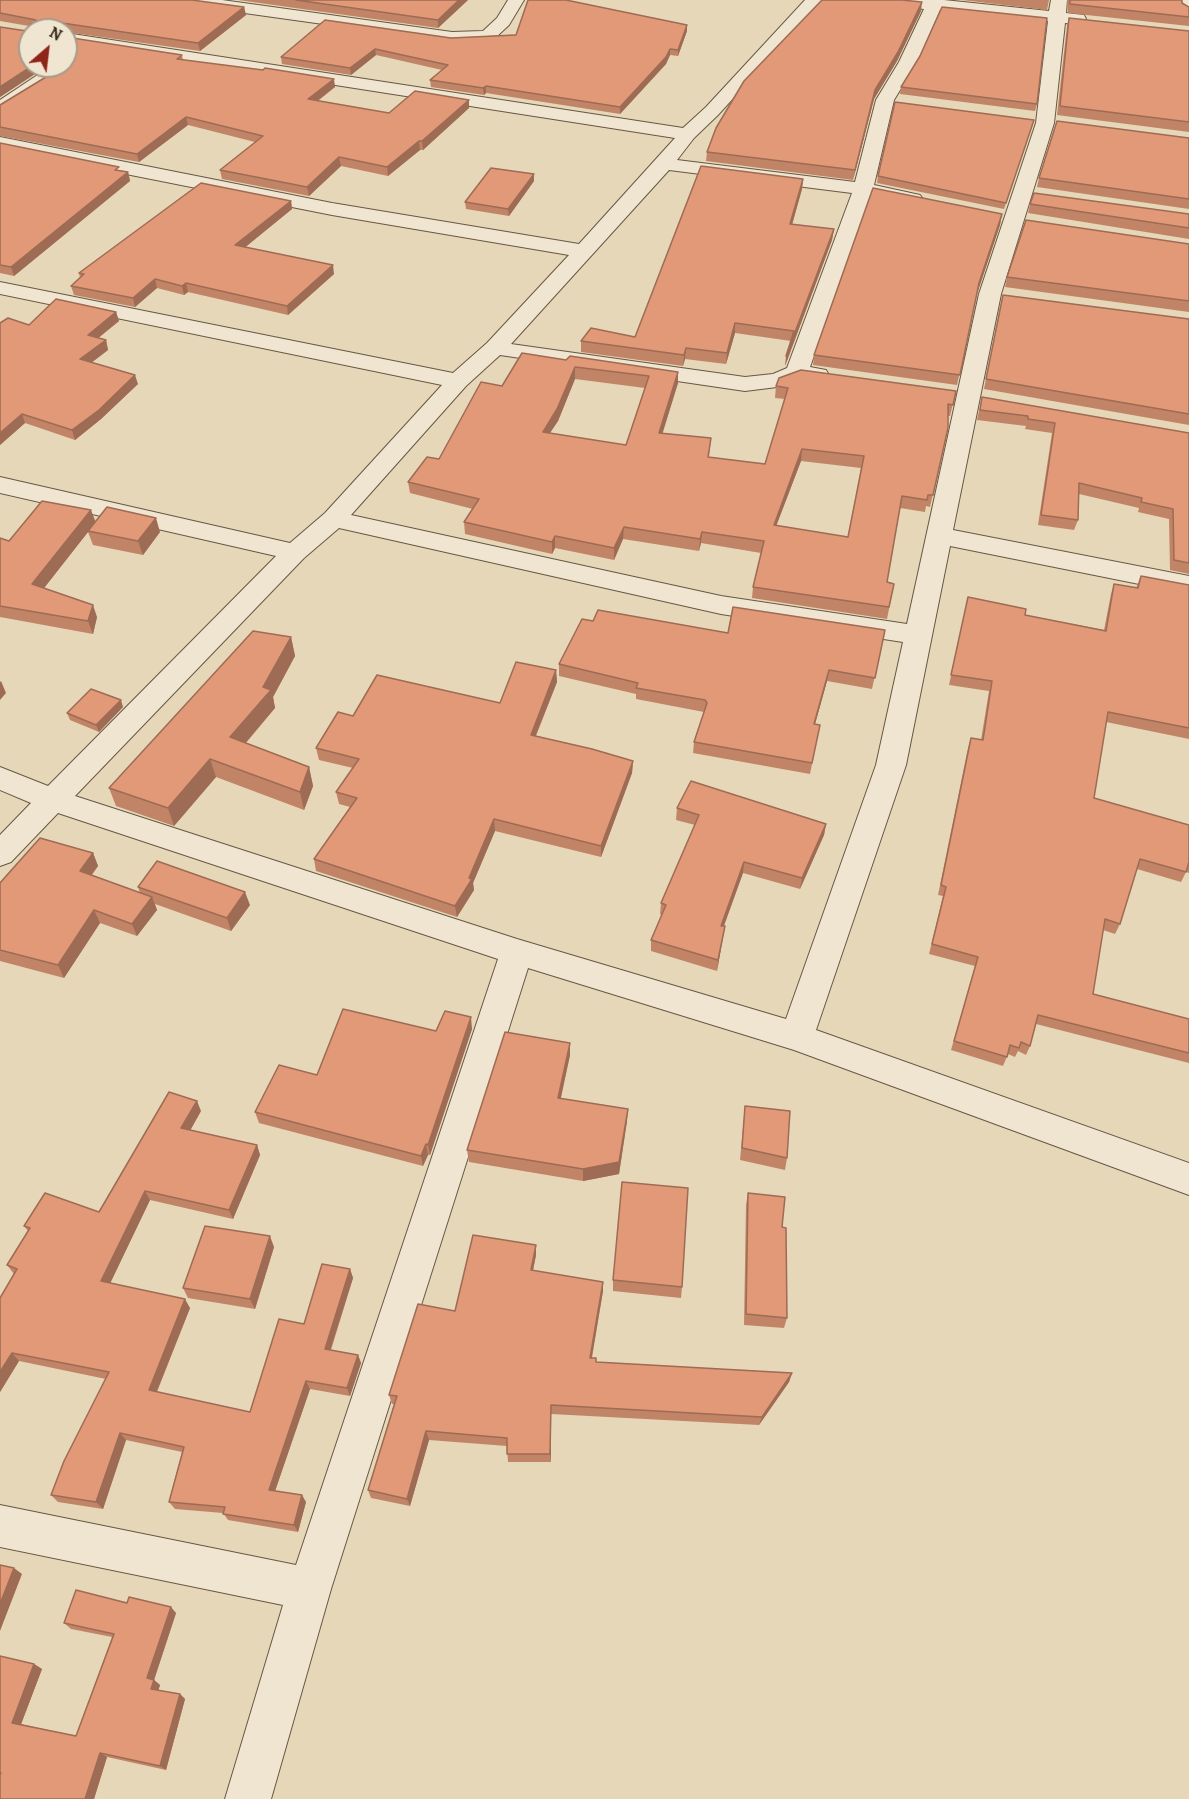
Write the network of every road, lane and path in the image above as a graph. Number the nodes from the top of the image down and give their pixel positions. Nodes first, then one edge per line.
1 (187, 0) edge
2 (516, 0) edge
3 (814, 0) edge
4 (885, 0) edge
5 (1188, 0) edge
6 (935, 3) edge
7 (1059, 8) edge
8 (1189, 10) edge
9 (1094, 21) edge
10 (78, 40) edge
11 (98, 42) junction
12 (78, 56) edge
13 (45, 78) edge
14 (885, 100) junction
15 (908, 104) edge
16 (0, 108) edge
17 (687, 134) junction
18 (0, 143) edge
19 (664, 164) junction
20 (863, 189) junction
21 (932, 203) edge
22 (585, 250) junction
23 (0, 288) edge
24 (495, 348) junction
25 (797, 372) junction
26 (843, 378) edge
27 (458, 381) junction
28 (0, 485) edge
29 (334, 519) junction
30 (941, 536) junction
31 (295, 552) junction
32 (1189, 585) edge
33 (917, 635) junction
34 (0, 777) edge
35 (52, 800) junction
36 (0, 854) edge
37 (517, 952) junction
38 (797, 1037) junction
39 (1189, 1179) edge
40 (0, 1526) edge
41 (309, 1589) junction
42 (248, 1799) edge

1 - 2 street
3 - 17 street
4 - 6 street
5 - 8 street
6 - 7 street
6 - 14 street
7 - 9 street
7 - 30 street
10 - 11 street
11 - 12 street
11 - 17 street
13 - 16 street
14 - 15 street
14 - 20 street
17 - 19 street
18 - 22 street
19 - 20 street
19 - 22 street
20 - 21 street
20 - 25 street
22 - 24 street
23 - 27 street
24 - 25 street
24 - 27 street
25 - 26 street
27 - 29 street
28 - 31 street
29 - 31 street
29 - 33 street
30 - 32 street
30 - 33 street
31 - 35 street
33 - 38 street
34 - 35 street
35 - 36 street
35 - 37 street
37 - 38 street
37 - 41 street
38 - 39 street
40 - 41 street
41 - 42 street

